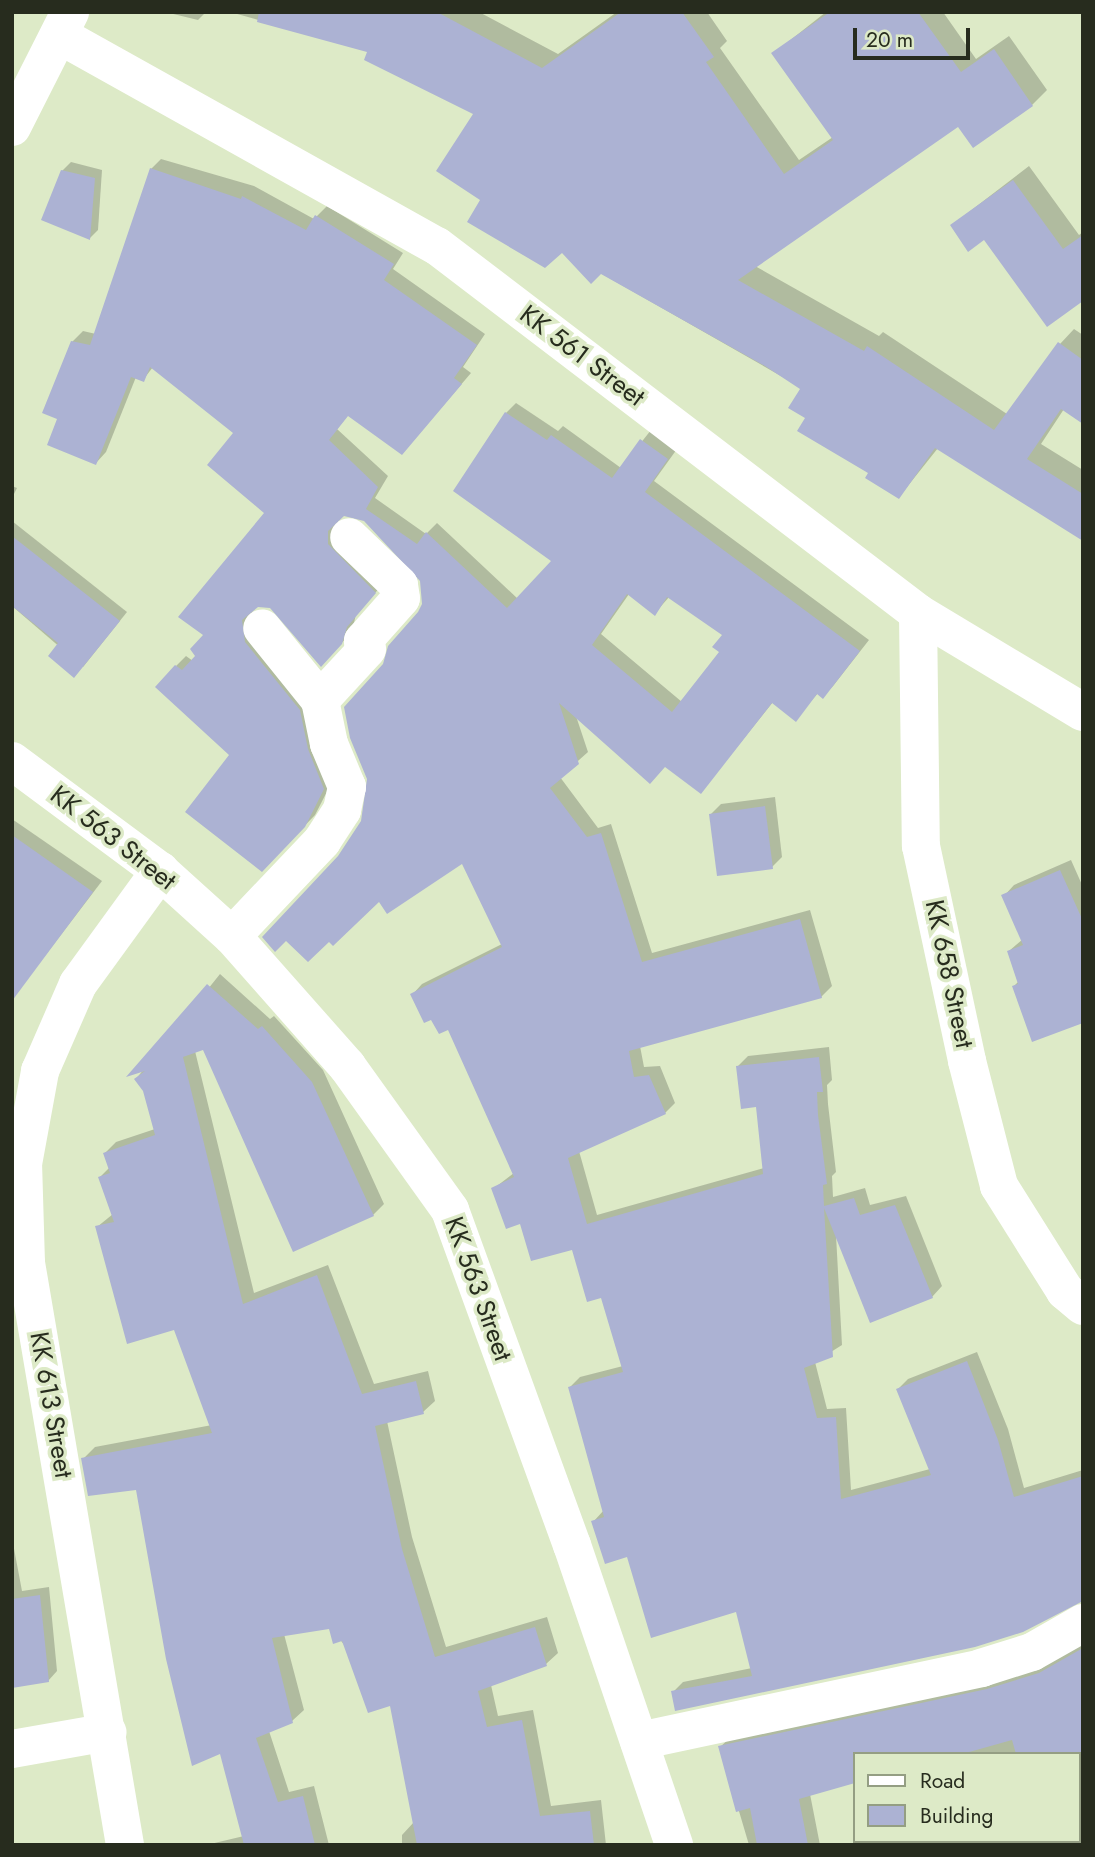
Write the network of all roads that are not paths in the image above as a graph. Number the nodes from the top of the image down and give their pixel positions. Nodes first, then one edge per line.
1 (66, 19) edge
2 (12, 127) edge
3 (349, 537) dead end
4 (918, 613) junction
5 (262, 628) dead end
6 (320, 701) junction
7 (1083, 712) edge
8 (12, 761) edge
9 (160, 871) junction
10 (232, 936) junction
11 (1083, 1306) edge
12 (1083, 1623) edge
13 (108, 1732) junction
14 (639, 1741) junction
15 (12, 1749) edge
16 (125, 1845) edge
17 (674, 1845) edge

1 - 2 street
1 - 4 street, KK 561 Street
3 - 6 street
4 - 7 street, KK 561 Street
4 - 11 street, KK 658 Street
5 - 6 street
6 - 10 street
8 - 9 street, KK 563 Street
9 - 10 street, KK 563 Street
9 - 13 street, KK 613 Street
10 - 14 street, KK 563 Street
12 - 14 street
13 - 15 street
13 - 16 street, KK 613 Street
14 - 17 street, KK 563 Street

